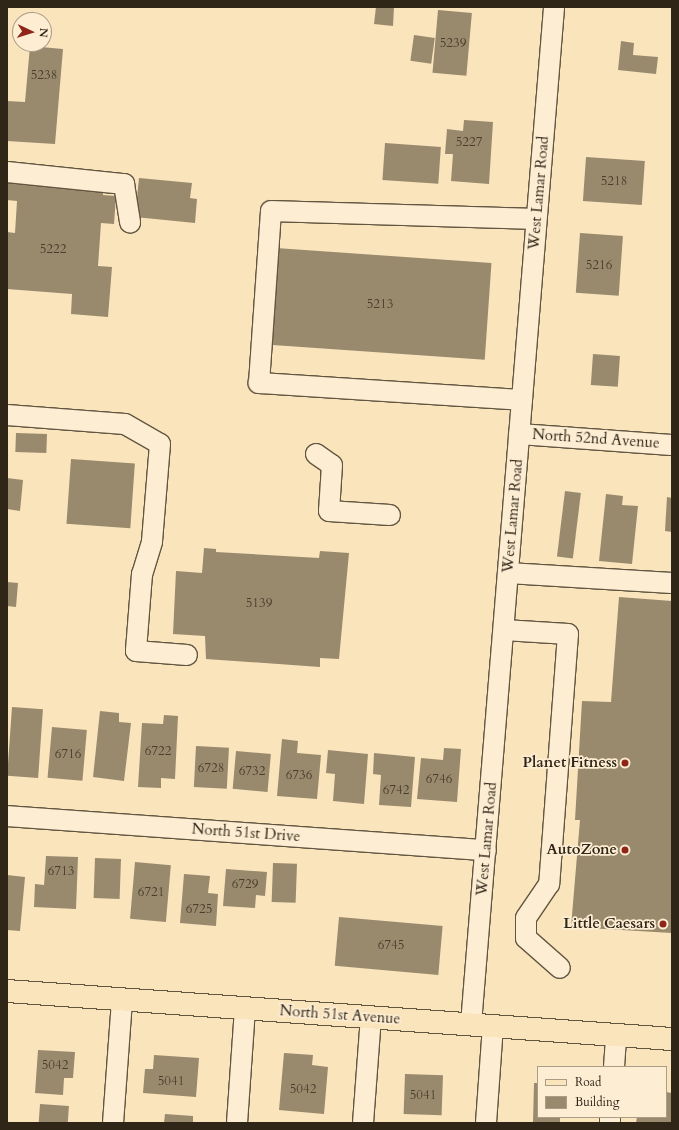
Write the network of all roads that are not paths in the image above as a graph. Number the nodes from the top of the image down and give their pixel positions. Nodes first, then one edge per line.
1 (554, 7) edge
2 (7, 172) edge
3 (536, 219) junction
4 (130, 223) dead end
5 (522, 400) junction
6 (7, 415) edge
7 (519, 434) junction
8 (672, 445) edge
9 (316, 454) dead end
10 (390, 515) dead end
11 (508, 573) junction
12 (672, 583) edge
13 (504, 630) junction
14 (187, 655) dead end
15 (7, 816) edge
16 (486, 850) junction
17 (560, 968) dead end
18 (7, 991) edge
19 (122, 1000) junction
20 (245, 1008) junction
21 (371, 1018) junction
22 (471, 1024) junction
23 (493, 1026) junction
24 (616, 1035) junction
25 (672, 1039) edge
26 (614, 1066) edge
27 (113, 1123) edge
28 (237, 1123) edge
29 (363, 1123) edge
30 (486, 1123) edge

1 - 3 street, West Lamar Road
2 - 4 street
3 - 5 street, West Lamar Road
3 - 5 street
5 - 7 street, West Lamar Road
6 - 14 street
7 - 8 street, North 52nd Avenue
7 - 11 street, West Lamar Road
9 - 10 street
11 - 12 street
11 - 13 street, West Lamar Road
13 - 16 street, West Lamar Road
13 - 17 street
15 - 16 street, North 51st Drive
16 - 22 street, West Lamar Road
18 - 19 main road, North 51st Avenue
19 - 20 main road, North 51st Avenue
19 - 27 street
20 - 21 main road, North 51st Avenue
20 - 28 street
21 - 22 main road, North 51st Avenue
21 - 29 street
22 - 23 main road, North 51st Avenue
23 - 24 main road, North 51st Avenue
23 - 30 street
24 - 25 main road, North 51st Avenue
24 - 26 street

